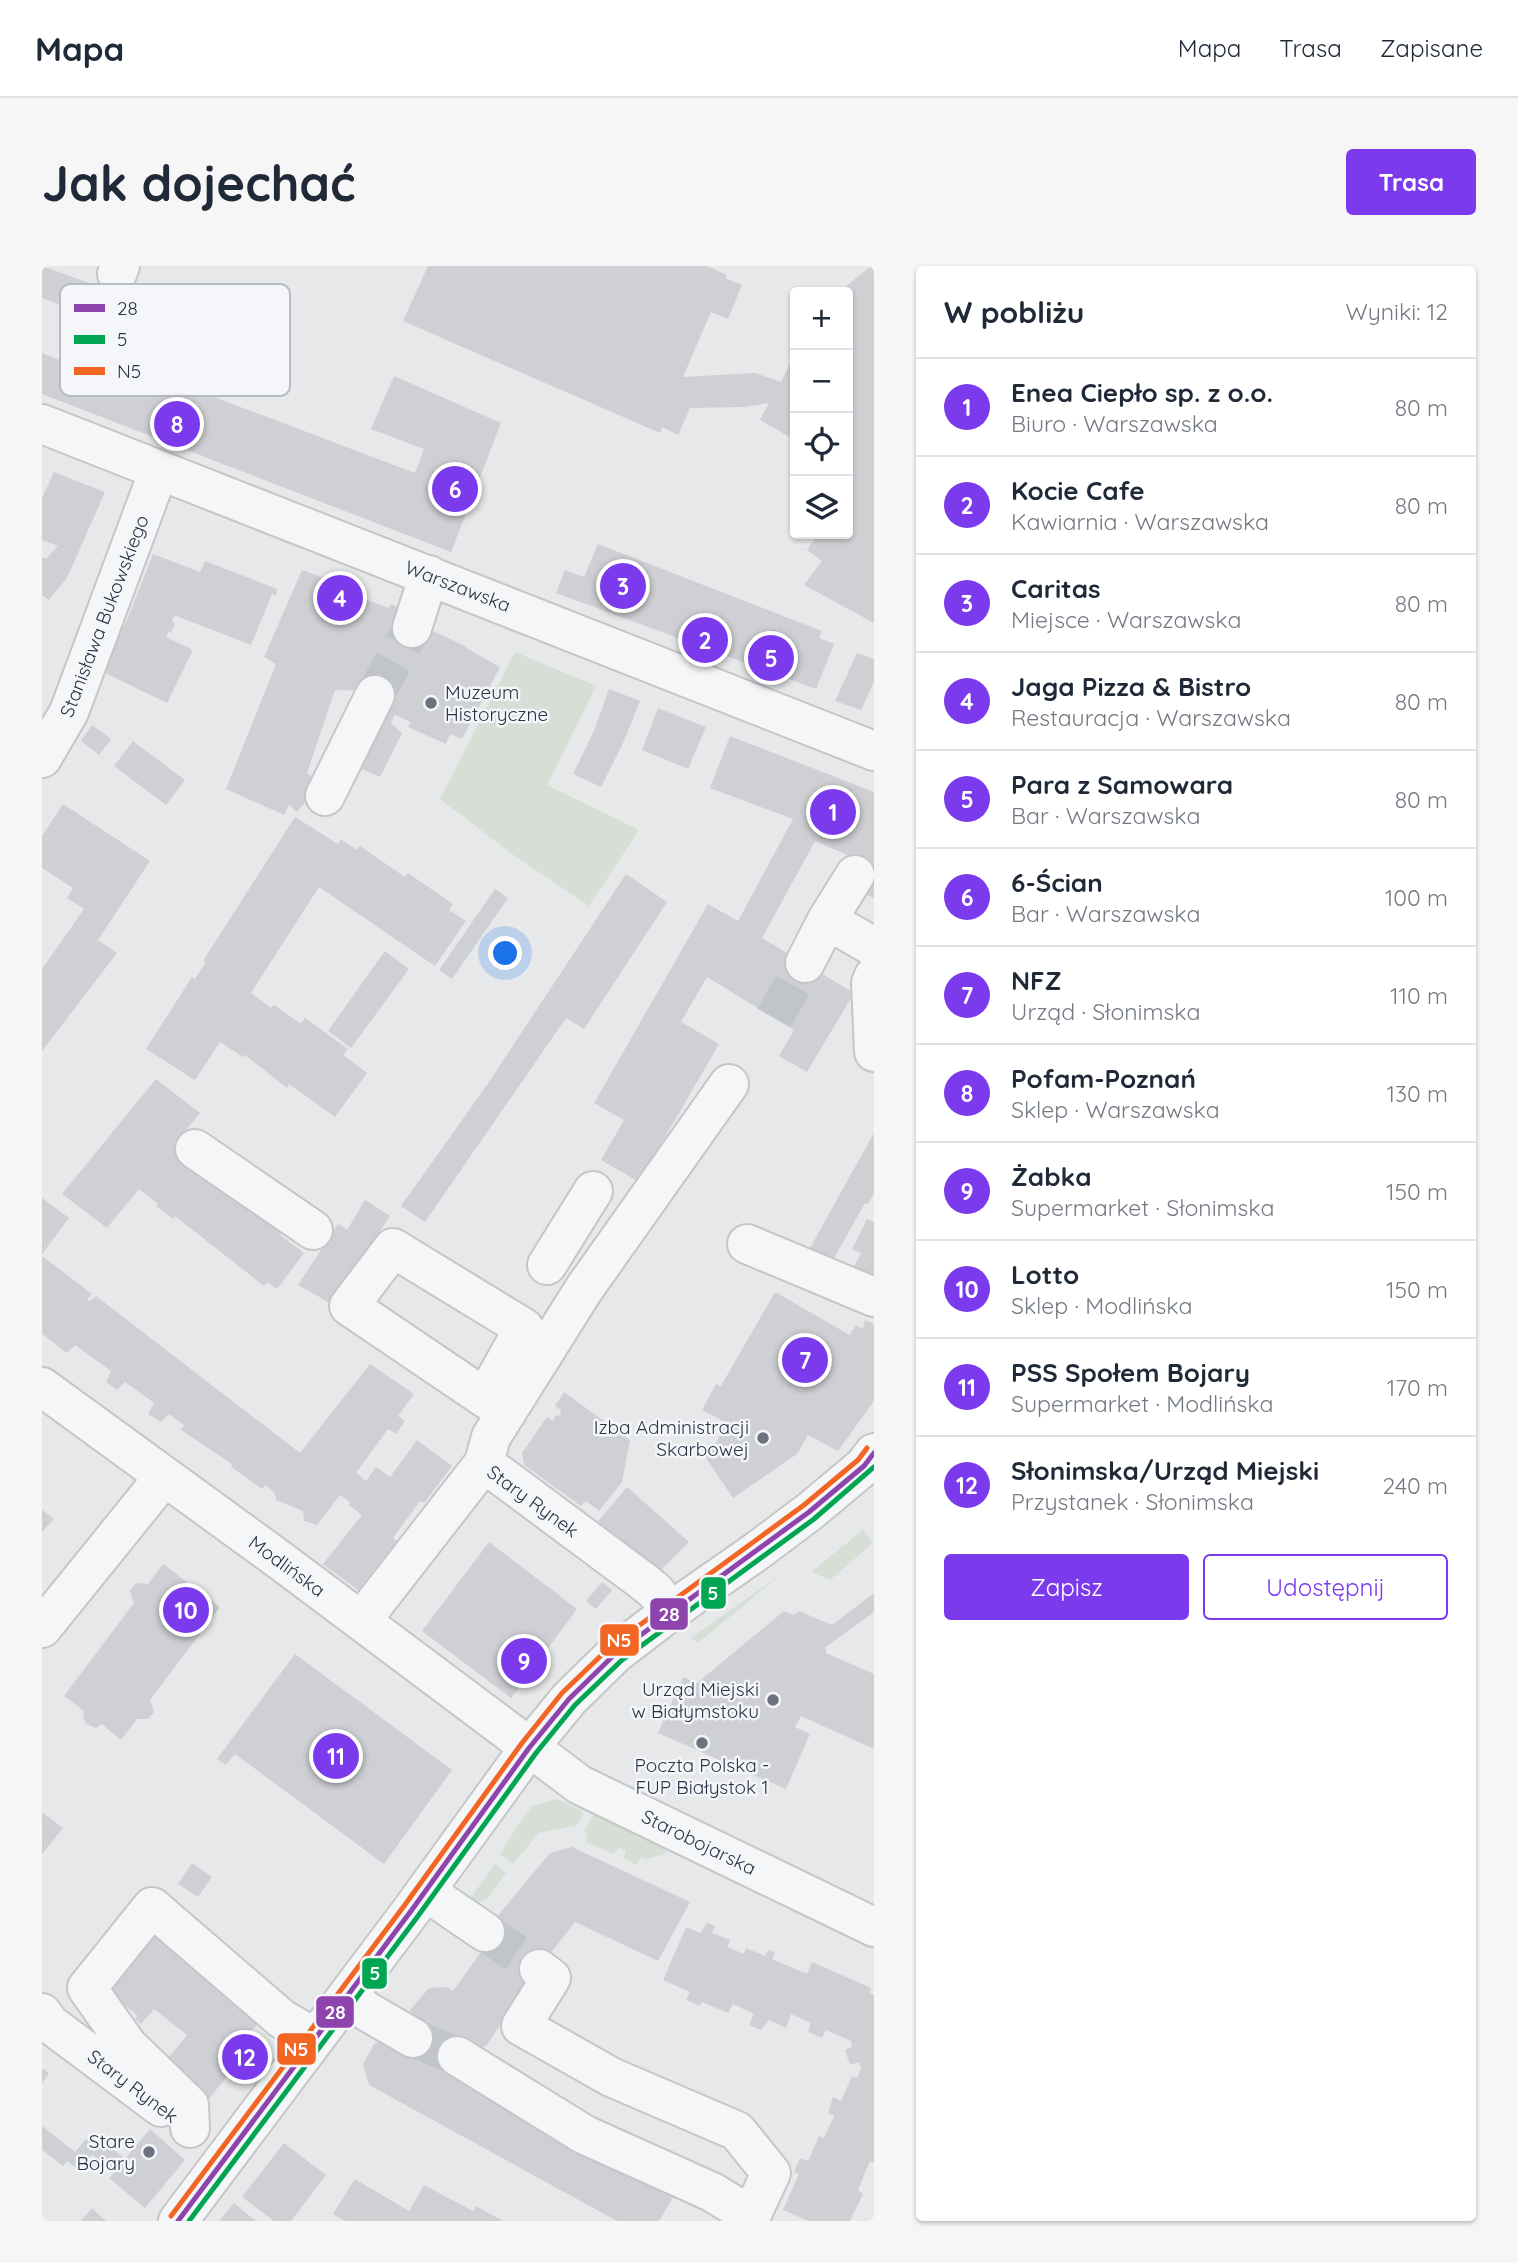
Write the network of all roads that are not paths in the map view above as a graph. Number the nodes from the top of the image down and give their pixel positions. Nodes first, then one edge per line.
1 (42, 424) edge
2 (159, 470) junction
3 (429, 575) junction
4 (412, 628) tunnel mouth
5 (375, 695) tunnel mouth
6 (874, 751) edge
7 (42, 758) edge
8 (325, 796) dead end
9 (855, 875) dead end
10 (827, 920) junction
11 (805, 963) tunnel mouth
12 (873, 969) edge
13 (874, 1052) edge
14 (729, 1084) dead end
15 (195, 1149) dead end
16 (593, 1191) dead end
17 (313, 1230) dead end
18 (747, 1244) dead end
19 (547, 1265) dead end
20 (874, 1297) edge
21 (42, 1387) edge
22 (874, 1453) edge
23 (484, 1463) junction
24 (164, 1477) junction
25 (671, 1611) junction
26 (361, 1620) junction
27 (42, 1628) edge
28 (529, 1748) junction
29 (425, 1891) junction
30 (874, 1927) edge
31 (485, 1932) tunnel mouth
32 (539, 1969) dead end
33 (346, 1996) junction
34 (42, 2013) edge
35 (315, 2038) junction
36 (413, 2038) tunnel mouth
37 (457, 2056) tunnel mouth
38 (190, 2128) junction
39 (227, 2156) junction
40 (178, 2221) edge

1 - 2 street, Warszawska
2 - 3 street, Warszawska
2 - 7 street, Stanisława Bukowskiego
3 - 4 street
3 - 6 street, Warszawska
5 - 8 street
9 - 10 street
10 - 11 street
10 - 12 street
12 - 13 street
14 - 23 street
15 - 17 street
16 - 19 street
18 - 20 street
21 - 24 street, Modlińska
22 - 25 street
23 - 25 street, Stary Rynek
23 - 26 street, Stary Rynek
24 - 26 street, Modlińska
24 - 27 street
25 - 28 street
26 - 28 street, Modlińska
28 - 29 street
28 - 30 street, Starobojarska
29 - 31 street
29 - 33 street
32 - 37 street
33 - 35 street
33 - 36 street
34 - 38 street, Stary Rynek
35 - 38 street
35 - 39 street
38 - 39 street, Stary Rynek
39 - 40 street

